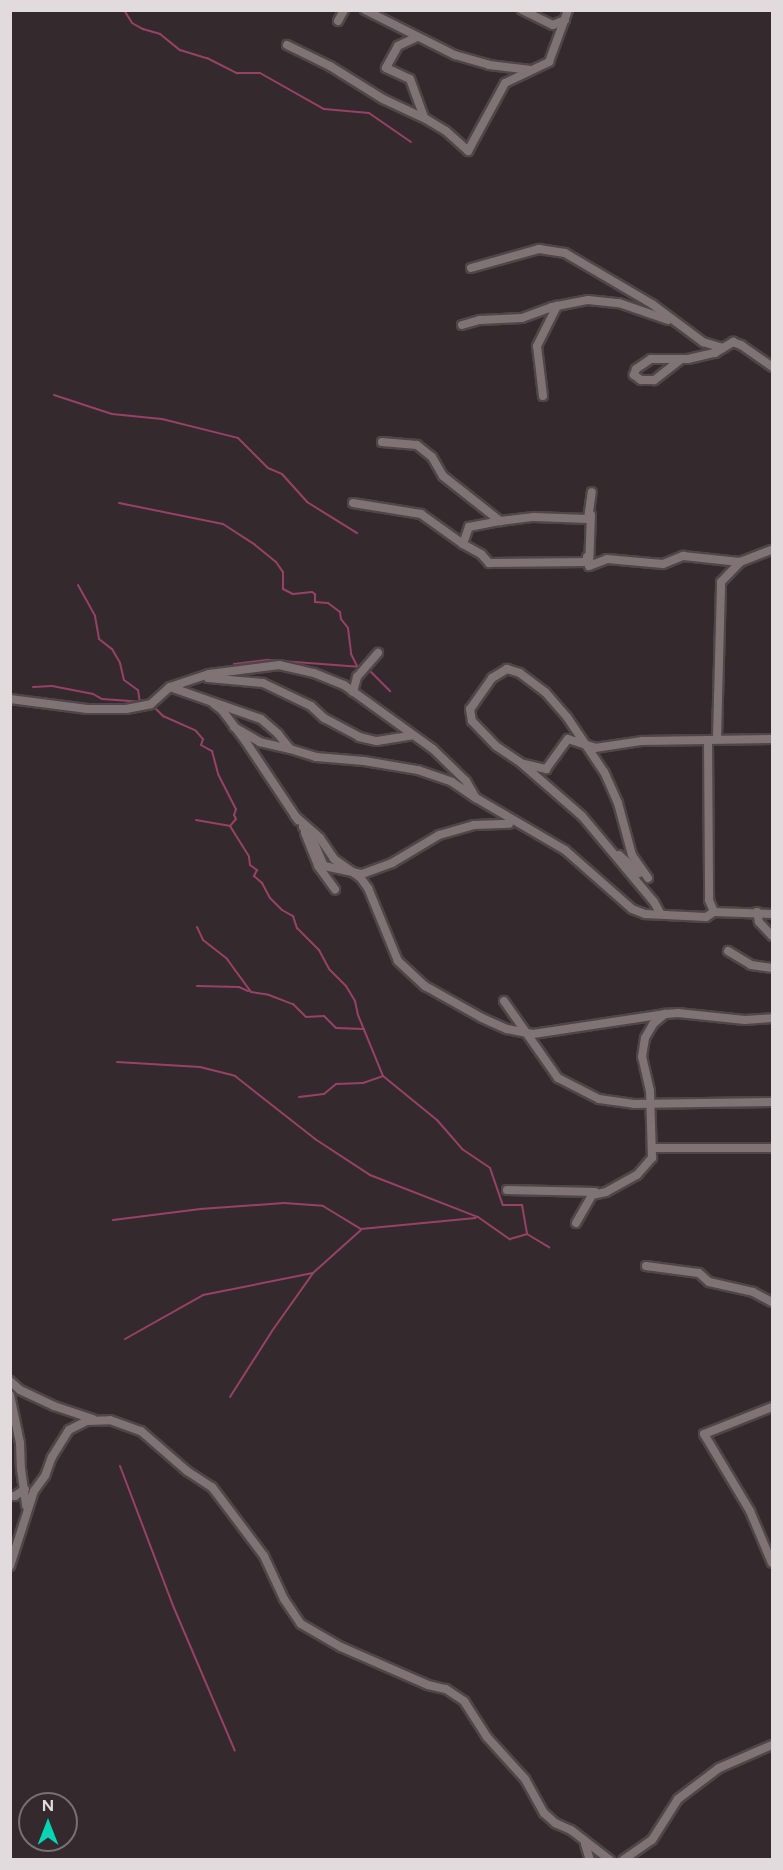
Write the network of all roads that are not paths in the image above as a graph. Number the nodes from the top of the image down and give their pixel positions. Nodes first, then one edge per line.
1 (344, 10) edge
2 (365, 10) edge
3 (522, 10) edge
4 (568, 10) edge
5 (565, 20) junction
6 (338, 21) dead end
7 (417, 37) junction
8 (287, 45) dead end
9 (536, 70) junction
10 (424, 117) junction
11 (471, 268) dead end
12 (557, 306) junction
13 (675, 323) junction
14 (462, 324) dead end
15 (723, 348) junction
16 (681, 360) junction
17 (772, 365) edge
18 (543, 396) dead end
19 (382, 442) dead end
20 (353, 503) dead end
21 (588, 519) junction
22 (500, 520) junction
23 (463, 544) junction
24 (772, 550) edge
25 (740, 562) junction
26 (378, 653) dead end
27 (197, 676) junction
28 (170, 687) junction
29 (353, 692) junction
30 (10, 699) edge
31 (207, 699) junction
32 (234, 727) junction
33 (413, 735) junction
34 (717, 738) junction
35 (772, 739) edge
36 (708, 740) junction
37 (586, 746) junction
38 (290, 749) junction
39 (521, 763) junction
40 (476, 798) junction
41 (295, 816) junction
42 (509, 824) junction
43 (303, 826) junction
44 (606, 845) junction
45 (565, 850) junction
46 (356, 873) junction
47 (335, 889) dead end
48 (714, 912) junction
49 (757, 912) junction
50 (660, 913) junction
51 (772, 914) edge
52 (772, 936) edge
53 (728, 951) dead end
54 (772, 968) edge
55 (504, 1001) dead end
56 (664, 1014) junction
57 (772, 1018) edge
58 (528, 1034) junction
59 (772, 1102) edge
60 (651, 1104) junction
61 (653, 1148) junction
62 (772, 1148) edge
63 (507, 1190) dead end
64 (603, 1192) junction
65 (576, 1223) dead end
66 (646, 1266) dead end
67 (772, 1302) edge
68 (10, 1381) edge
69 (10, 1395) edge
70 (772, 1407) edge
71 (98, 1421) junction
72 (25, 1489) junction
73 (10, 1496) edge
74 (27, 1510) junction
75 (772, 1563) edge
76 (10, 1566) edge
77 (772, 1745) edge
78 (582, 1840) junction
79 (590, 1860) edge
80 (610, 1860) edge
81 (623, 1860) edge

1 - 6 street
2 - 7 street
3 - 5 street
4 - 5 street
5 - 9 street
7 - 9 street
7 - 10 street
8 - 10 street
9 - 10 street
11 - 13 street
12 - 13 street
12 - 14 street
12 - 18 street
13 - 15 street
15 - 16 street
15 - 17 street
16 - 16 street
19 - 22 street
20 - 23 street
21 - 22 street
21 - 23 street
21 - 25 street
22 - 23 street
24 - 25 street
25 - 34 street
26 - 29 street
27 - 28 street
27 - 29 street
27 - 33 street
28 - 30 street
28 - 31 street
29 - 33 street
31 - 32 street
31 - 38 street
32 - 38 street
32 - 41 street
33 - 40 street
34 - 35 street
34 - 36 street
36 - 37 street
36 - 48 street
37 - 39 street
37 - 39 street
37 - 44 street
38 - 40 street
39 - 44 street
40 - 42 street
40 - 45 street
41 - 43 street
41 - 46 street
42 - 45 street
42 - 46 street
43 - 46 street
43 - 47 street
44 - 50 street
45 - 50 street
46 - 58 street
48 - 49 street
48 - 50 street
49 - 51 street
49 - 52 street
53 - 54 street
55 - 58 street
56 - 57 street
56 - 58 street
56 - 60 street
58 - 60 street
59 - 60 street
60 - 61 street
61 - 62 street
61 - 64 street
63 - 64 street
64 - 65 street
66 - 67 street
68 - 71 street
69 - 72 street
70 - 75 street
71 - 74 street
71 - 78 street
72 - 73 street
72 - 74 street
74 - 76 street
77 - 81 street
78 - 79 street
78 - 80 street

